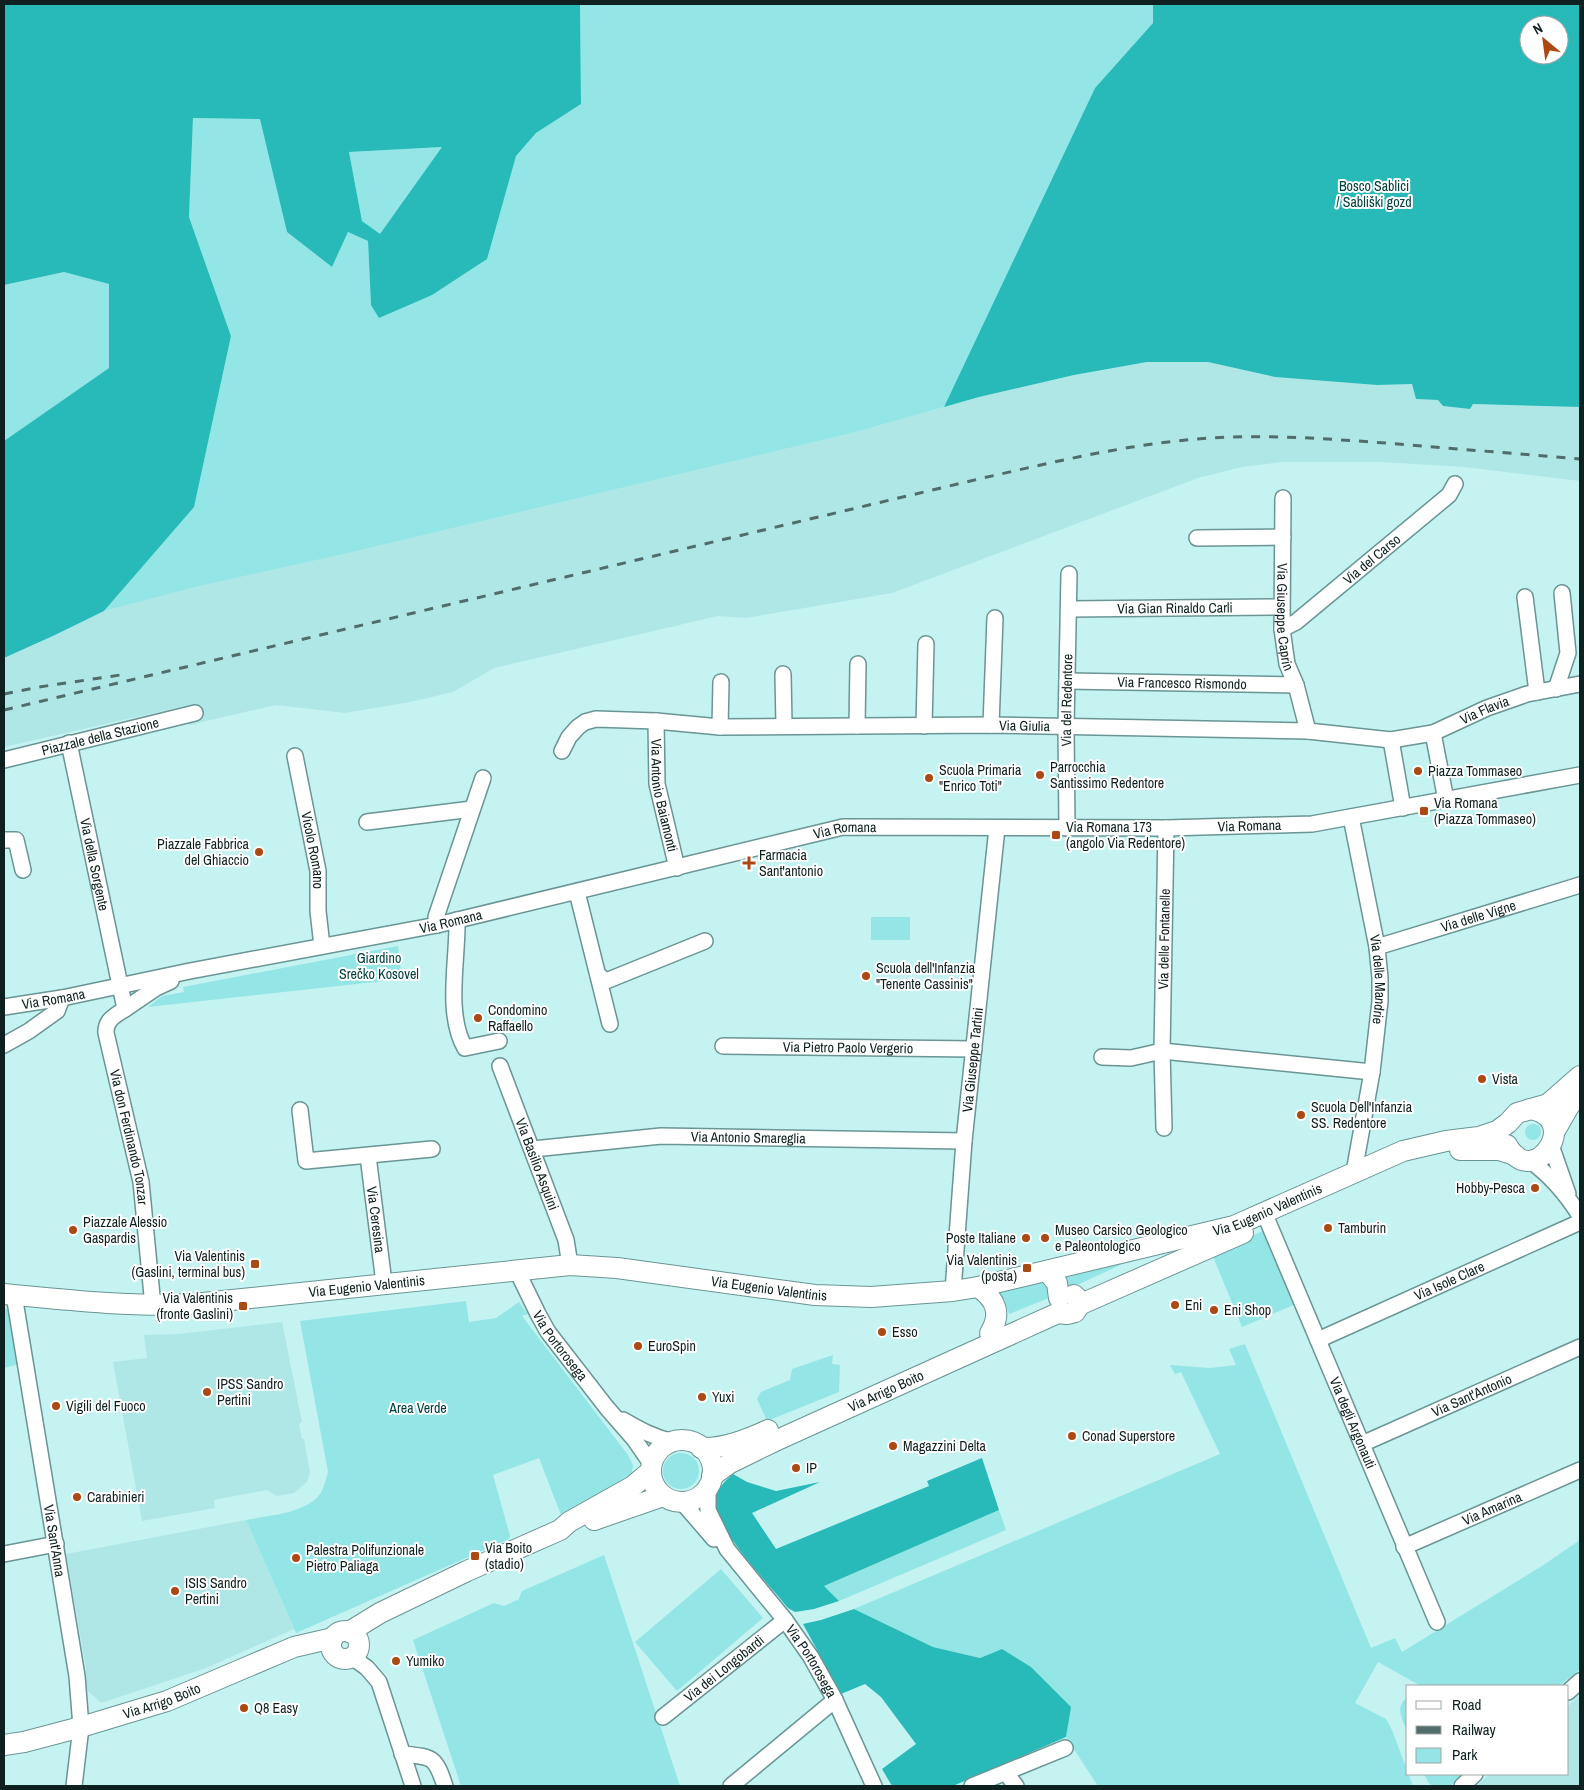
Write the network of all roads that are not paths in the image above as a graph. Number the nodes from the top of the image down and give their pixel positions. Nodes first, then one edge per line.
1 (1455, 484) dead end
2 (1283, 498) dead end
3 (1283, 536) junction
4 (1197, 538) dead end
5 (1069, 574) dead end
6 (1562, 593) dead end
7 (1525, 597) dead end
8 (1281, 607) junction
9 (1069, 609) junction
10 (994, 618) dead end
11 (1282, 629) junction
12 (926, 644) dead end
13 (858, 664) dead end
14 (783, 674) dead end
15 (1067, 681) junction
16 (721, 682) dead end
17 (1580, 684) edge
18 (1296, 685) junction
19 (1556, 689) junction
20 (1537, 692) junction
21 (196, 714) dead end
22 (656, 721) junction
23 (992, 725) junction
24 (784, 726) junction
25 (857, 726) junction
26 (924, 726) junction
27 (1066, 726) junction
28 (720, 727) junction
29 (1308, 732) junction
30 (1434, 733) junction
31 (1391, 740) junction
32 (69, 743) junction
33 (562, 751) dead end
34 (295, 756) dead end
35 (4, 760) edge
36 (1580, 775) edge
37 (483, 778) dead end
38 (1446, 800) junction
39 (1403, 808) junction
40 (472, 809) junction
41 (1351, 817) junction
42 (367, 822) dead end
43 (997, 828) junction
44 (1067, 828) junction
45 (1166, 828) junction
46 (4, 840) edge
47 (677, 868) junction
48 (23, 870) dead end
49 (1580, 885) edge
50 (577, 892) junction
51 (457, 920) junction
52 (437, 924) junction
53 (706, 941) dead end
54 (322, 946) junction
55 (1377, 947) junction
56 (190, 971) junction
57 (598, 975) junction
58 (120, 986) junction
59 (62, 998) junction
60 (4, 1007) edge
61 (125, 1009) junction
62 (610, 1024) dead end
63 (498, 1041) dead end
64 (4, 1045) edge
65 (724, 1046) dead end
66 (974, 1049) junction
67 (1162, 1051) junction
68 (1102, 1057) dead end
69 (500, 1066) dead end
70 (1372, 1072) junction
71 (1580, 1076) edge
72 (1580, 1091) edge
73 (1530, 1109) junction
74 (300, 1110) dead end
75 (1508, 1123) junction
76 (1164, 1128) dead end
77 (1554, 1139) junction
78 (964, 1141) junction
79 (432, 1149) dead end
80 (532, 1149) junction
81 (368, 1156) junction
82 (1522, 1157) junction
83 (1354, 1172) junction
84 (1570, 1200) junction
85 (1580, 1217) edge
86 (1268, 1222) junction
87 (1236, 1231) junction
88 (570, 1265) junction
89 (519, 1269) junction
90 (1047, 1271) junction
91 (384, 1283) junction
92 (978, 1287) junction
93 (953, 1291) junction
94 (9, 1295) edge
95 (1067, 1302) junction
96 (153, 1306) junction
97 (990, 1333) junction
98 (1318, 1340) junction
99 (1580, 1347) edge
100 (613, 1414) junction
101 (674, 1442) junction
102 (1362, 1444) junction
103 (702, 1448) junction
104 (651, 1468) junction
105 (1580, 1470) edge
106 (710, 1482) junction
107 (663, 1496) junction
108 (682, 1502) junction
109 (560, 1530) junction
110 (56, 1544) junction
111 (1404, 1547) junction
112 (727, 1549) junction
113 (4, 1554) edge
114 (785, 1620) junction
115 (1436, 1622) dead end
116 (347, 1644) junction
117 (1580, 1681) edge
118 (1569, 1691) edge
119 (835, 1700) junction
120 (663, 1718) dead end
121 (81, 1727) junction
122 (4, 1745) edge
123 (1065, 1748) dead end
124 (402, 1754) junction
125 (1006, 1773) junction
126 (1474, 1775) edge
127 (74, 1786) edge
128 (413, 1786) edge
129 (445, 1786) edge
130 (731, 1786) edge
131 (874, 1786) edge
132 (972, 1786) edge
133 (1016, 1786) edge
134 (1462, 1786) edge

1 - 11 street, Via del Carso
2 - 3 street, Via Giuseppe Caprin
3 - 4 street
3 - 8 street, Via Giuseppe Caprin
5 - 9 street, Via del Redentore
6 - 19 street
7 - 20 street
8 - 9 street, Via Gian Rinaldo Carli
8 - 11 street, Via Giuseppe Caprin
9 - 15 street, Via del Redentore
10 - 23 street
11 - 18 street, Via Giuseppe Caprin
12 - 26 street
13 - 25 street
14 - 24 street
15 - 18 street, Via Francesco Rismondo
15 - 27 street, Via del Redentore
16 - 28 street
17 - 19 street, Via Flavia
18 - 29 street, Via Giuseppe Caprin
19 - 20 street, Via Flavia
20 - 30 street, Via Flavia
21 - 32 street, Piazzale della Stazione
22 - 28 street, Via Giulia
22 - 33 street, Via Giulia
22 - 47 street, Via Antonio Baiamonti
23 - 26 street, Via Giulia
23 - 27 street, Via Giulia
24 - 25 street, Via Giulia
24 - 28 street, Via Giulia
25 - 26 street, Via Giulia
27 - 29 street, Via Giulia
27 - 44 street, Via del Redentore
29 - 31 street, Via Giulia
30 - 31 street
30 - 38 street
31 - 39 street
32 - 35 street, Piazzale della Stazione
32 - 58 street, Via della Sorgente
34 - 54 street, Vicolo Romano
36 - 38 street, Via Romana
37 - 40 street
38 - 39 street, Via Romana
39 - 41 street, Via Romana
40 - 42 street
40 - 52 street
41 - 45 street, Via Romana
41 - 55 street, Via delle Mandrie
43 - 44 street, Via Romana
43 - 47 street, Via Romana
43 - 66 street, Via Giuseppe Tartini
44 - 45 street, Via Romana
45 - 67 street, Via delle Fontanelle
46 - 48 street
47 - 50 street, Via Romana
49 - 55 street, Via delle Vigne
50 - 51 street, Via Romana
50 - 57 street
51 - 52 street, Via Romana
51 - 63 street
52 - 54 street, Via Romana
53 - 57 street
54 - 56 street, Via Romana
55 - 70 street, Via delle Mandrie
56 - 58 street, Via Romana
56 - 61 street, Via don Ferdinando Tonzar
57 - 62 street
58 - 59 street, Via Romana
58 - 61 street
59 - 60 street, Via Romana
59 - 64 street
61 - 96 street, Via don Ferdinando Tonzar
65 - 66 street, Via Pietro Paolo Vergerio
66 - 78 street, Via Giuseppe Tartini
67 - 68 street
67 - 70 street
67 - 76 street, Via delle Fontanelle
69 - 80 street, Via Basilio Asquini
70 - 83 street, Via delle Mandrie
71 - 73 main road
72 - 77 main road
73 - 75 main road
73 - 77 main road
74 - 81 street
75 - 82 main road
75 - 83 main road, Via Eugenio Valentinis
77 - 82 main road
77 - 84 street
78 - 80 street, Via Antonio Smareglia
78 - 93 street, Via Giuseppe Tartini
79 - 81 street
80 - 88 street, Via Basilio Asquini
81 - 91 street, Via Ceresina
82 - 84 street
82 - 86 main road, Via Eugenio Valentinis
83 - 87 main road, Via Eugenio Valentinis
84 - 85 street
85 - 98 street, Via Isole Clare
86 - 87 main road, Via Eugenio Valentinis
86 - 98 street, Via degli Argonauti
87 - 90 main road, Via Eugenio Valentinis
87 - 95 main road, Via Arrigo Boito
88 - 89 main road, Via Eugenio Valentinis
88 - 93 main road, Via Eugenio Valentinis
89 - 91 main road, Via Eugenio Valentinis
89 - 100 street, Via Portorosega
90 - 92 main road, Via Eugenio Valentinis
90 - 95 main road
91 - 96 main road, Via Eugenio Valentinis
92 - 93 main road, Via Eugenio Valentinis
92 - 97 main road
94 - 96 main road, Via Eugenio Valentinis
94 - 110 street, Via Sant'Anna
95 - 97 main road, Via Arrigo Boito
95 - 106 main road, Via Arrigo Boito
97 - 103 main road, Via Arrigo Boito
98 - 102 street, Via degli Argonauti
99 - 102 street, Via Sant'Antonio
100 - 101 street, Via Portorosega
100 - 104 street, Via Portorosega
101 - 103 main road, Via Arrigo Boito
101 - 104 main road, Via Arrigo Boito
102 - 111 street, Via degli Argonauti
103 - 106 main road
104 - 107 main road
104 - 109 main road, Via Arrigo Boito
105 - 111 street, Via Amarina
106 - 108 main road, Via Arrigo Boito
106 - 112 street, Via Portorosega
107 - 108 main road
107 - 109 main road, Via Arrigo Boito
108 - 112 street, Via Portorosega
109 - 116 main road, Via Arrigo Boito
110 - 113 street
110 - 121 street, Via Sant'Anna
111 - 115 street, Via degli Argonauti
112 - 114 street, Via Portorosega
114 - 119 street, Via Portorosega
114 - 120 street, Via dei Longobardi
116 - 121 main road, Via Arrigo Boito
116 - 124 street
117 - 118 street
119 - 130 street
119 - 131 street, Via Portorosega
121 - 122 main road, Via Arrigo Boito
121 - 127 street, Via Sant'Anna
123 - 125 street
124 - 128 street
124 - 129 street
125 - 132 street
125 - 133 street
126 - 134 street

